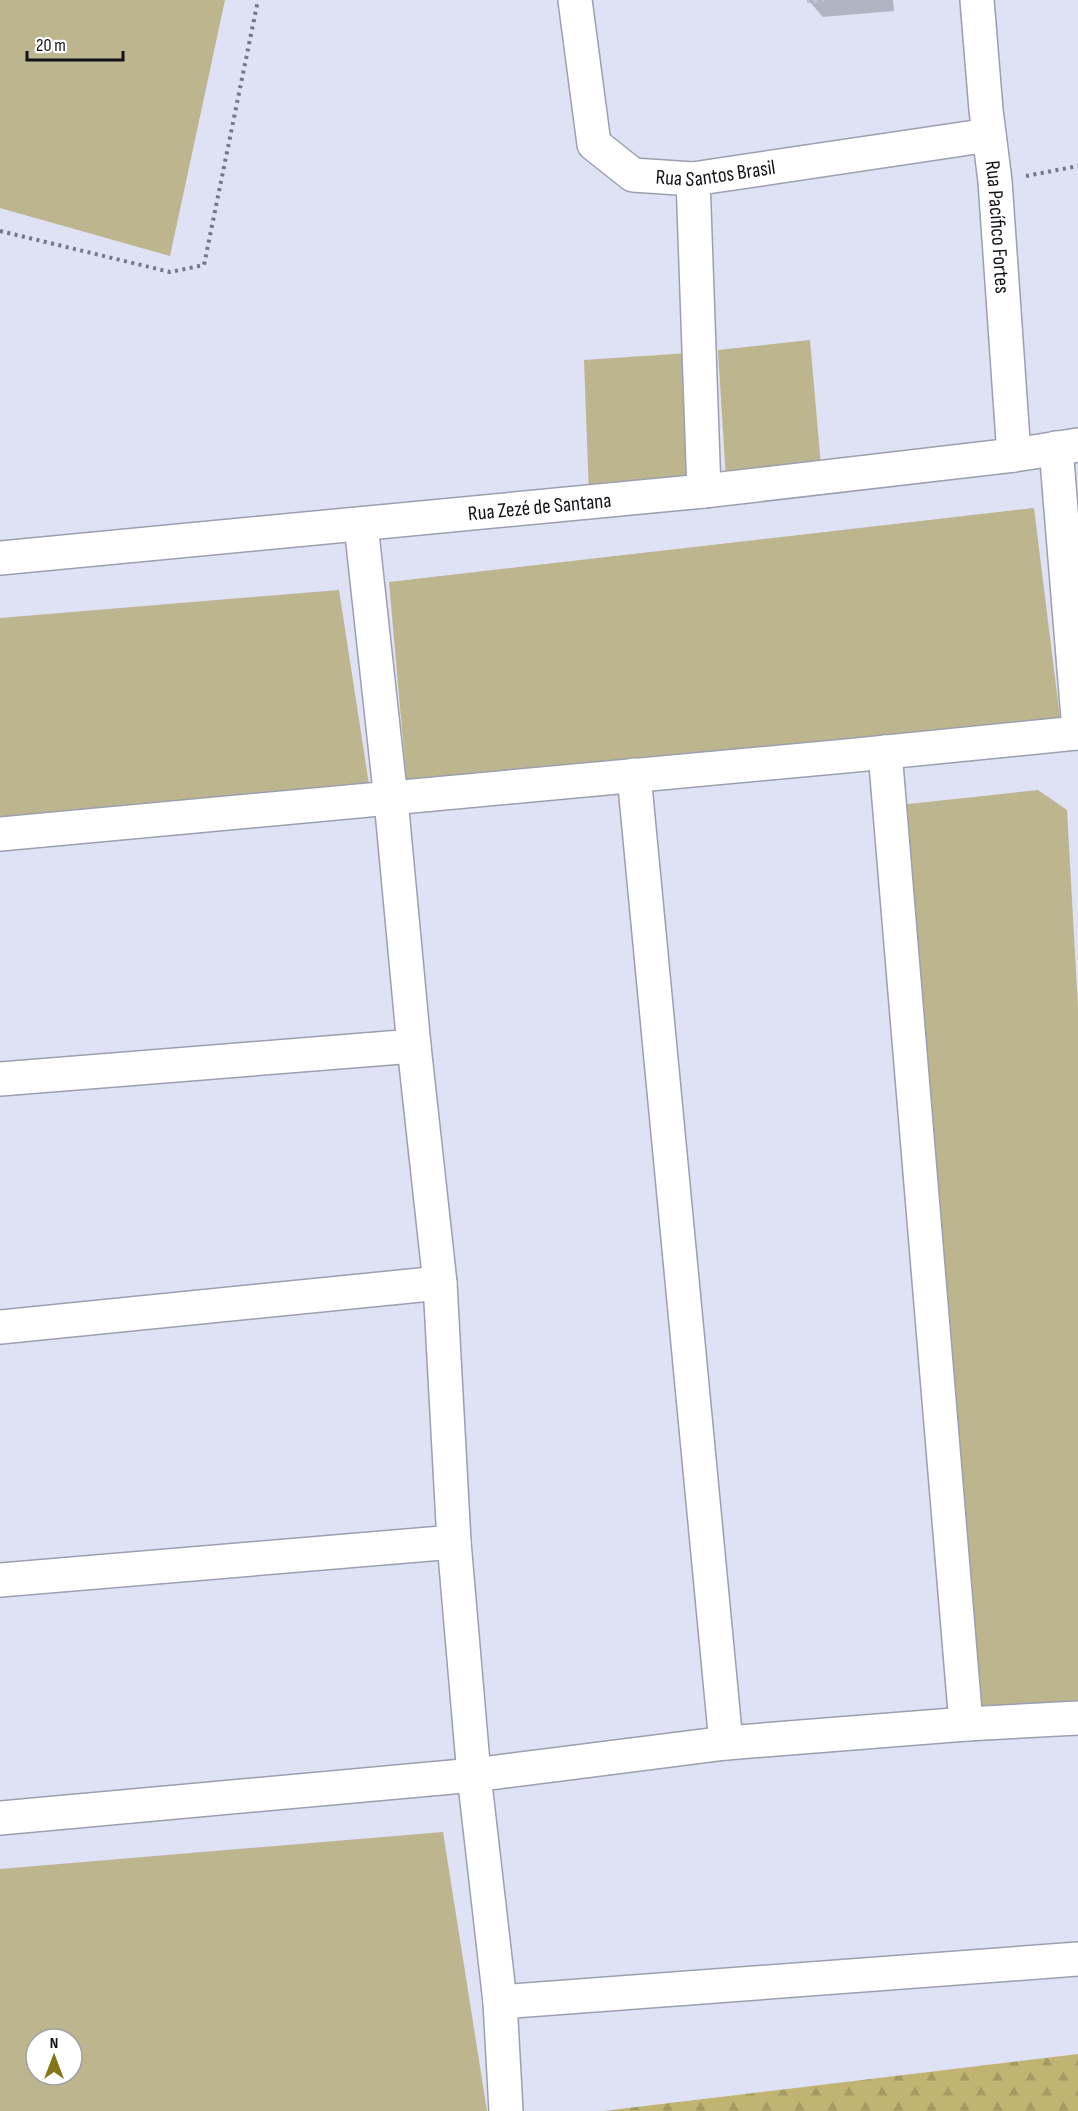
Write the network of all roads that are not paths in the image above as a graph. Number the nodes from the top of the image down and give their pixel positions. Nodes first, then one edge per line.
1 (575, 0) edge
2 (977, 0) edge
3 (989, 135) junction
4 (693, 179) junction
5 (1067, 446) edge
6 (1014, 455) junction
7 (704, 490) junction
8 (361, 525) junction
9 (0, 558) edge
10 (1078, 718) edge
11 (1078, 733) edge
12 (885, 752) junction
13 (634, 775) junction
14 (391, 800) junction
15 (0, 834) edge
16 (414, 1046) junction
17 (0, 1079) edge
18 (440, 1283) junction
19 (0, 1327) edge
20 (454, 1542) junction
21 (0, 1580) edge
22 (1078, 1718) edge
23 (966, 1724) junction
24 (726, 1743) junction
25 (474, 1775) junction
26 (0, 1818) edge
27 (1078, 1959) edge
28 (500, 2002) junction
29 (506, 2111) edge

1 - 4 street, Rua Santos Brasil
2 - 3 street, Rua Pacífico Fortes
3 - 4 street, Rua Santos Brasil
3 - 6 street, Rua Pacífico Fortes
4 - 7 street
5 - 6 street, Rua Zezé de Santana
5 - 10 street
6 - 7 street, Rua Zezé de Santana
7 - 8 street, Rua Zezé de Santana
8 - 9 street, Rua Zezé de Santana
8 - 14 street
11 - 12 street
12 - 13 street
12 - 23 street
13 - 14 street
13 - 24 street
14 - 15 street
14 - 16 street
16 - 17 street
16 - 18 street
18 - 19 street
18 - 20 street
20 - 21 street
20 - 25 street
22 - 23 street
23 - 24 street
24 - 25 street
25 - 26 street
25 - 28 street
27 - 28 street
28 - 29 street

